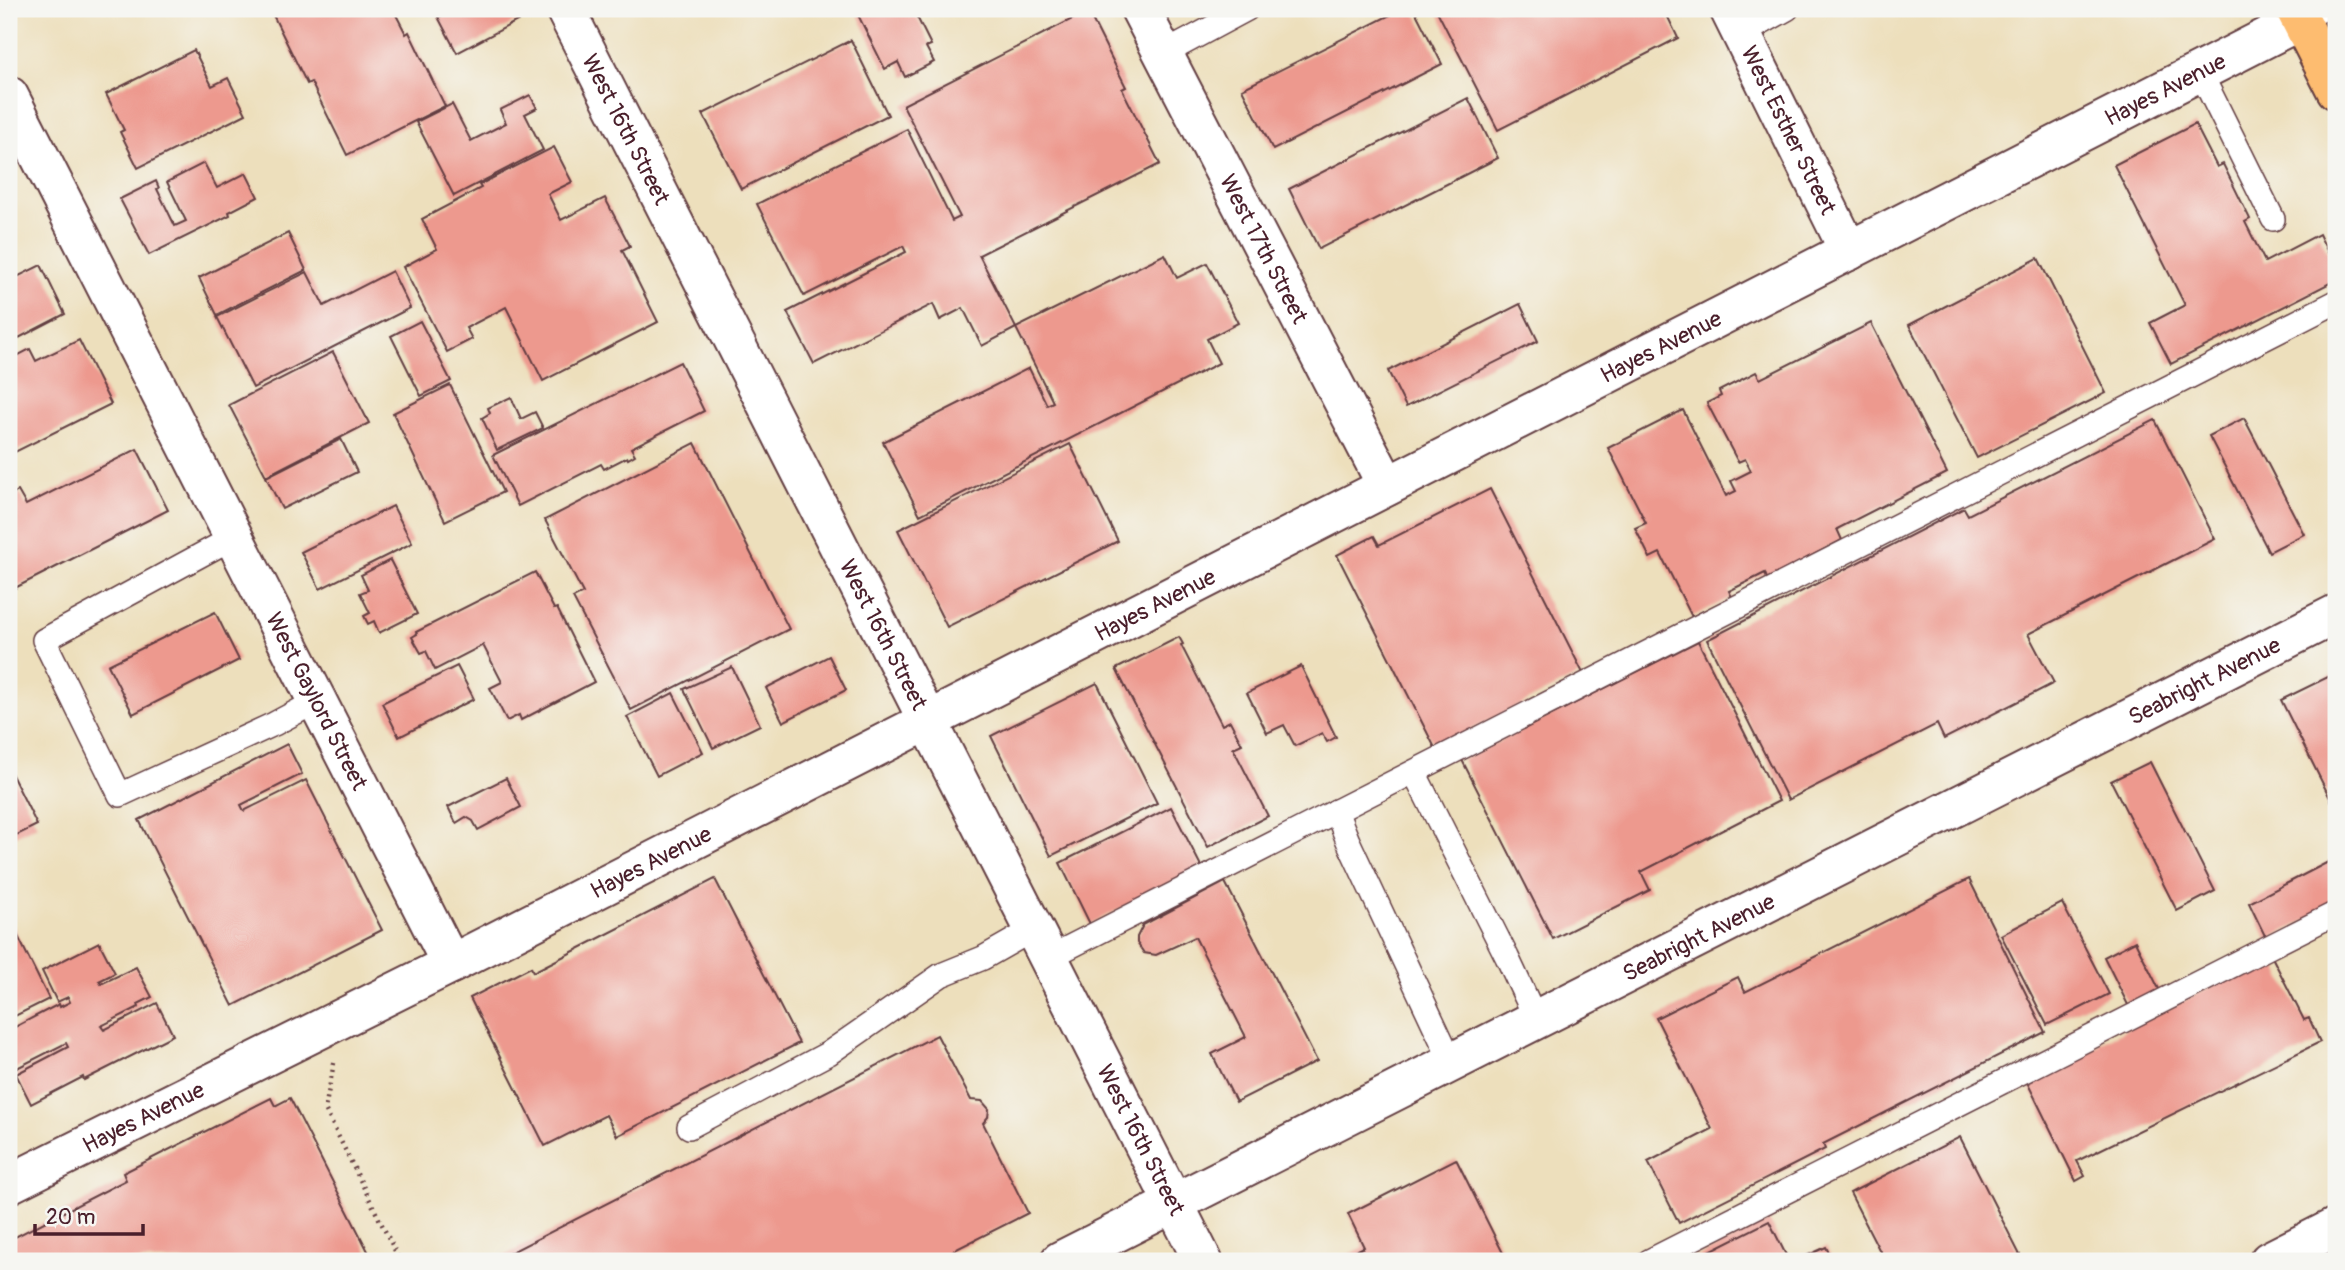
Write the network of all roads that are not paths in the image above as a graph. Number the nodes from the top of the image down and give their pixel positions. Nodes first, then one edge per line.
1 (565, 9) edge
2 (1140, 9) edge
3 (1247, 9) edge
4 (1787, 9) edge
5 (2306, 12) edge
6 (1735, 21) edge
7 (1163, 54) junction
8 (2200, 72) junction
9 (2336, 90) edge
10 (9, 96) edge
11 (2273, 219) dead end
12 (1849, 251) junction
13 (2336, 302) edge
14 (1387, 486) junction
15 (234, 537) junction
16 (2336, 614) edge
17 (317, 701) junction
18 (928, 721) junction
19 (1414, 772) junction
20 (1336, 811) junction
21 (2336, 913) edge
22 (1041, 943) junction
23 (451, 964) junction
24 (1536, 1019) junction
25 (1452, 1063) junction
26 (689, 1127) dead end
27 (9, 1184) edge
28 (1174, 1204) junction
29 (2336, 1227) edge
30 (1060, 1261) edge
31 (1203, 1261) edge
32 (1649, 1261) edge
33 (2269, 1261) edge

1 - 18 street, West 16th Street
2 - 7 street, West 17th Street
3 - 7 lane
4 - 6 lane
5 - 8 street, Hayes Avenue
5 - 9 highway
6 - 12 street, West Esther Street
7 - 14 street, West 17th Street
8 - 11 lane
8 - 12 street, Hayes Avenue
10 - 15 street, West Gaylord Street
12 - 14 street, Hayes Avenue
13 - 19 lane
14 - 18 street, Hayes Avenue
15 - 17 street, West Gaylord Street
15 - 17 lane
16 - 24 street, Seabright Avenue
17 - 23 street, West Gaylord Street
18 - 22 street, West 16th Street
18 - 23 street, Hayes Avenue
19 - 20 lane
19 - 24 lane
20 - 22 lane
20 - 25 lane
21 - 32 lane
22 - 26 lane
22 - 28 street, West 16th Street
23 - 27 street, Hayes Avenue
24 - 25 street, Seabright Avenue
25 - 28 street, Seabright Avenue
28 - 30 street, Seabright Avenue
28 - 31 street, West 16th Street
29 - 33 street

